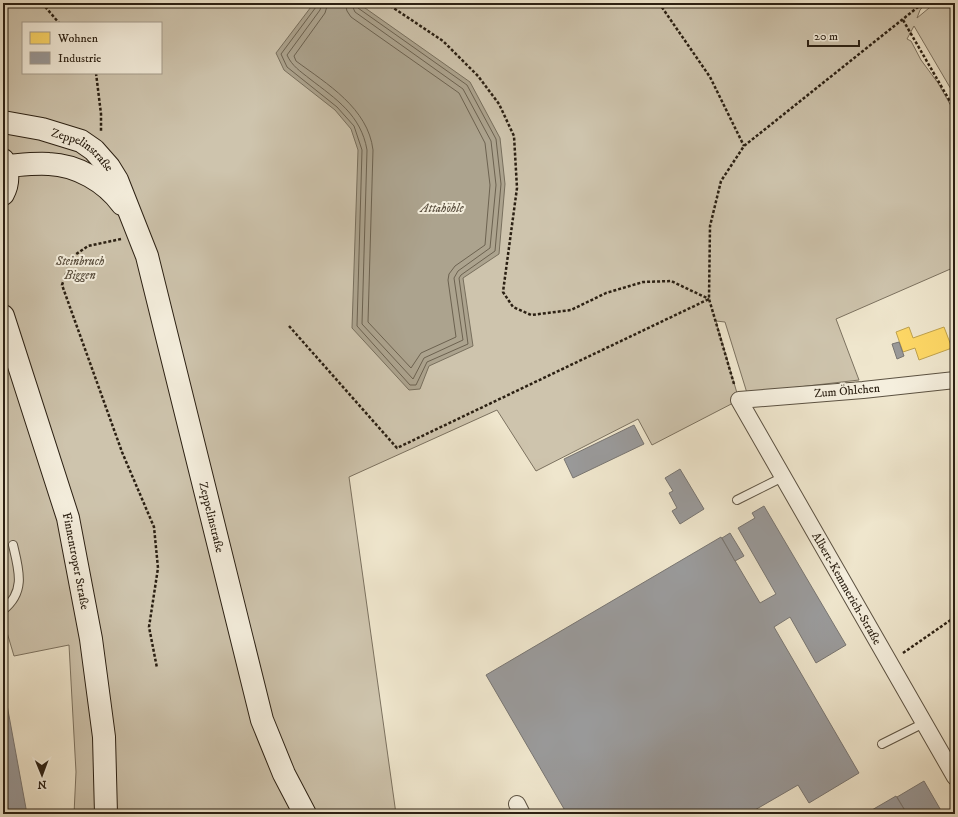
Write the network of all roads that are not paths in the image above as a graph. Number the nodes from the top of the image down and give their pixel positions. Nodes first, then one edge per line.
1 (3, 122) edge
2 (4, 163) edge
3 (3, 194) edge
4 (130, 215) junction
5 (3, 316) edge
6 (955, 380) edge
7 (739, 400) joint
8 (783, 477) junction
9 (736, 500) dead end
10 (13, 545) dead end
11 (3, 610) edge
12 (924, 723) junction
13 (882, 744) dead end
14 (955, 777) edge
15 (106, 814) edge
16 (305, 814) edge

1 - 4 main road, Zeppelinstraße
2 - 3 main road
2 - 4 main road, Zeppelinstraße
4 - 16 main road, Zeppelinstraße
5 - 15 main road, Finnentroper Straße
6 - 7 street, Zum Öhlchen
7 - 8 street, Albert-Kemmerich-Straße
8 - 9 lane
8 - 12 street, Albert-Kemmerich-Straße
10 - 11 lane
12 - 13 lane
12 - 14 street, Albert-Kemmerich-Straße

